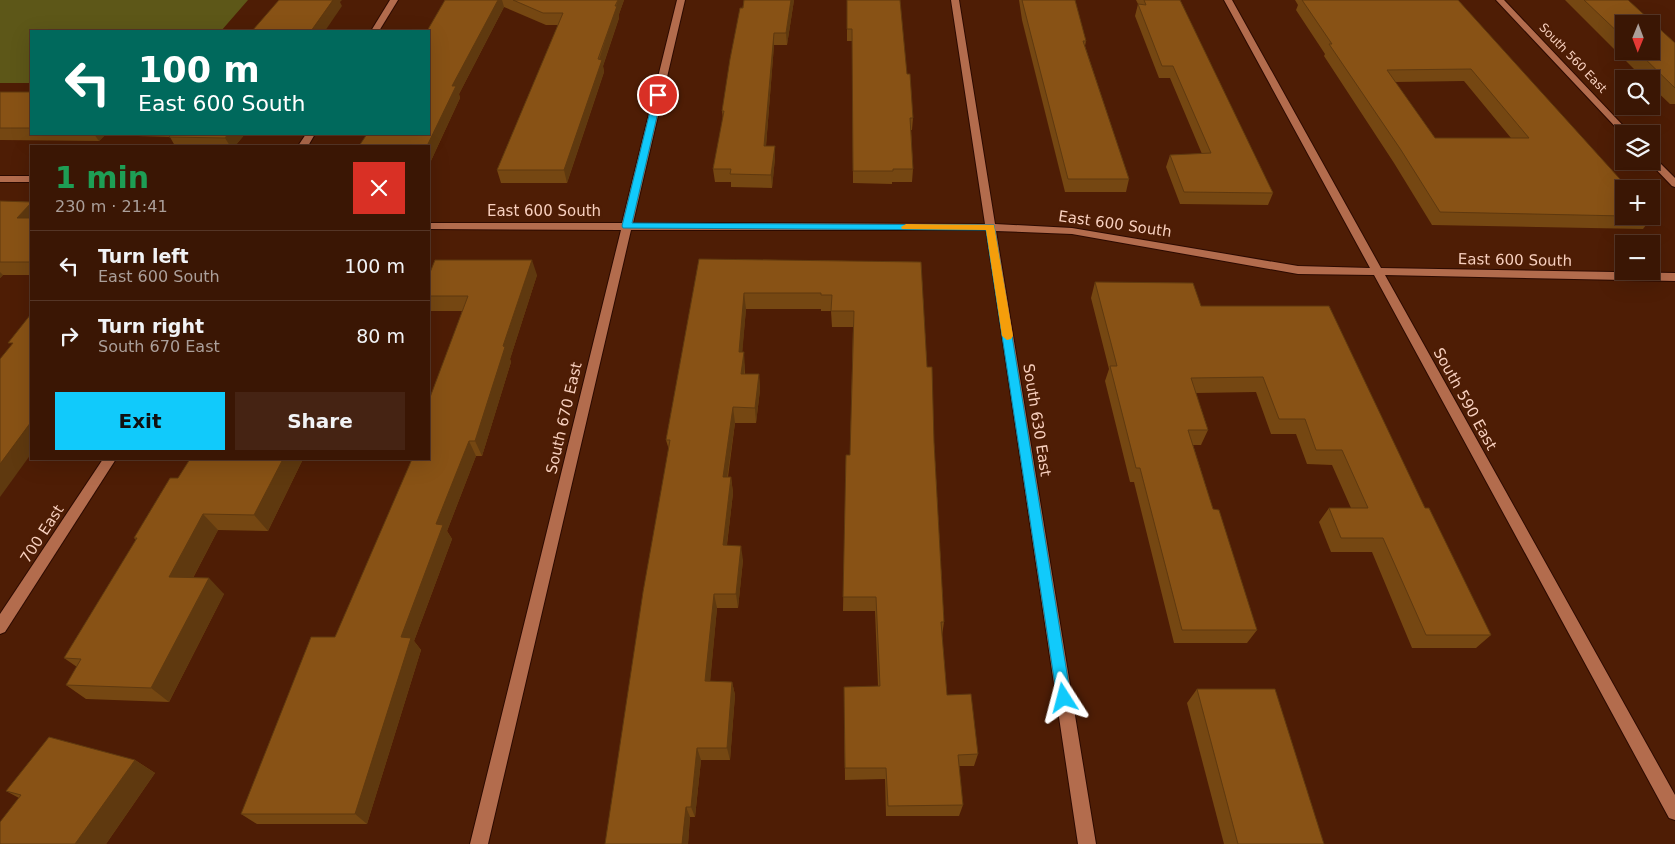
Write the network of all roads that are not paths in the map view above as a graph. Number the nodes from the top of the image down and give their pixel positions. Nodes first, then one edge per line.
1 (394, 0) edge
2 (681, 0) edge
3 (955, 0) edge
4 (1228, 0) edge
5 (1500, 0) edge
6 (375, 30) edge
7 (1618, 125) edge
8 (1660, 168) edge
9 (0, 179) edge
10 (30, 179) edge
11 (1675, 184) edge
12 (430, 226) edge
13 (627, 226) junction
14 (990, 227) junction
15 (1377, 272) junction
16 (1675, 277) edge
17 (109, 460) edge
18 (0, 628) edge
19 (1675, 812) edge
20 (479, 844) edge
21 (1087, 844) edge

1 - 6 street
2 - 13 street, South 670 East
3 - 14 street, South 630 East
4 - 15 street, South 590 East
5 - 7 street, South 560 East
8 - 11 street
9 - 10 street
12 - 13 street, East 600 South
13 - 14 street, East 600 South
13 - 20 street, South 670 East
14 - 15 street, East 600 South
14 - 21 street, South 630 East
15 - 16 street, East 600 South
15 - 19 street, South 590 East
17 - 18 street, 700 East

